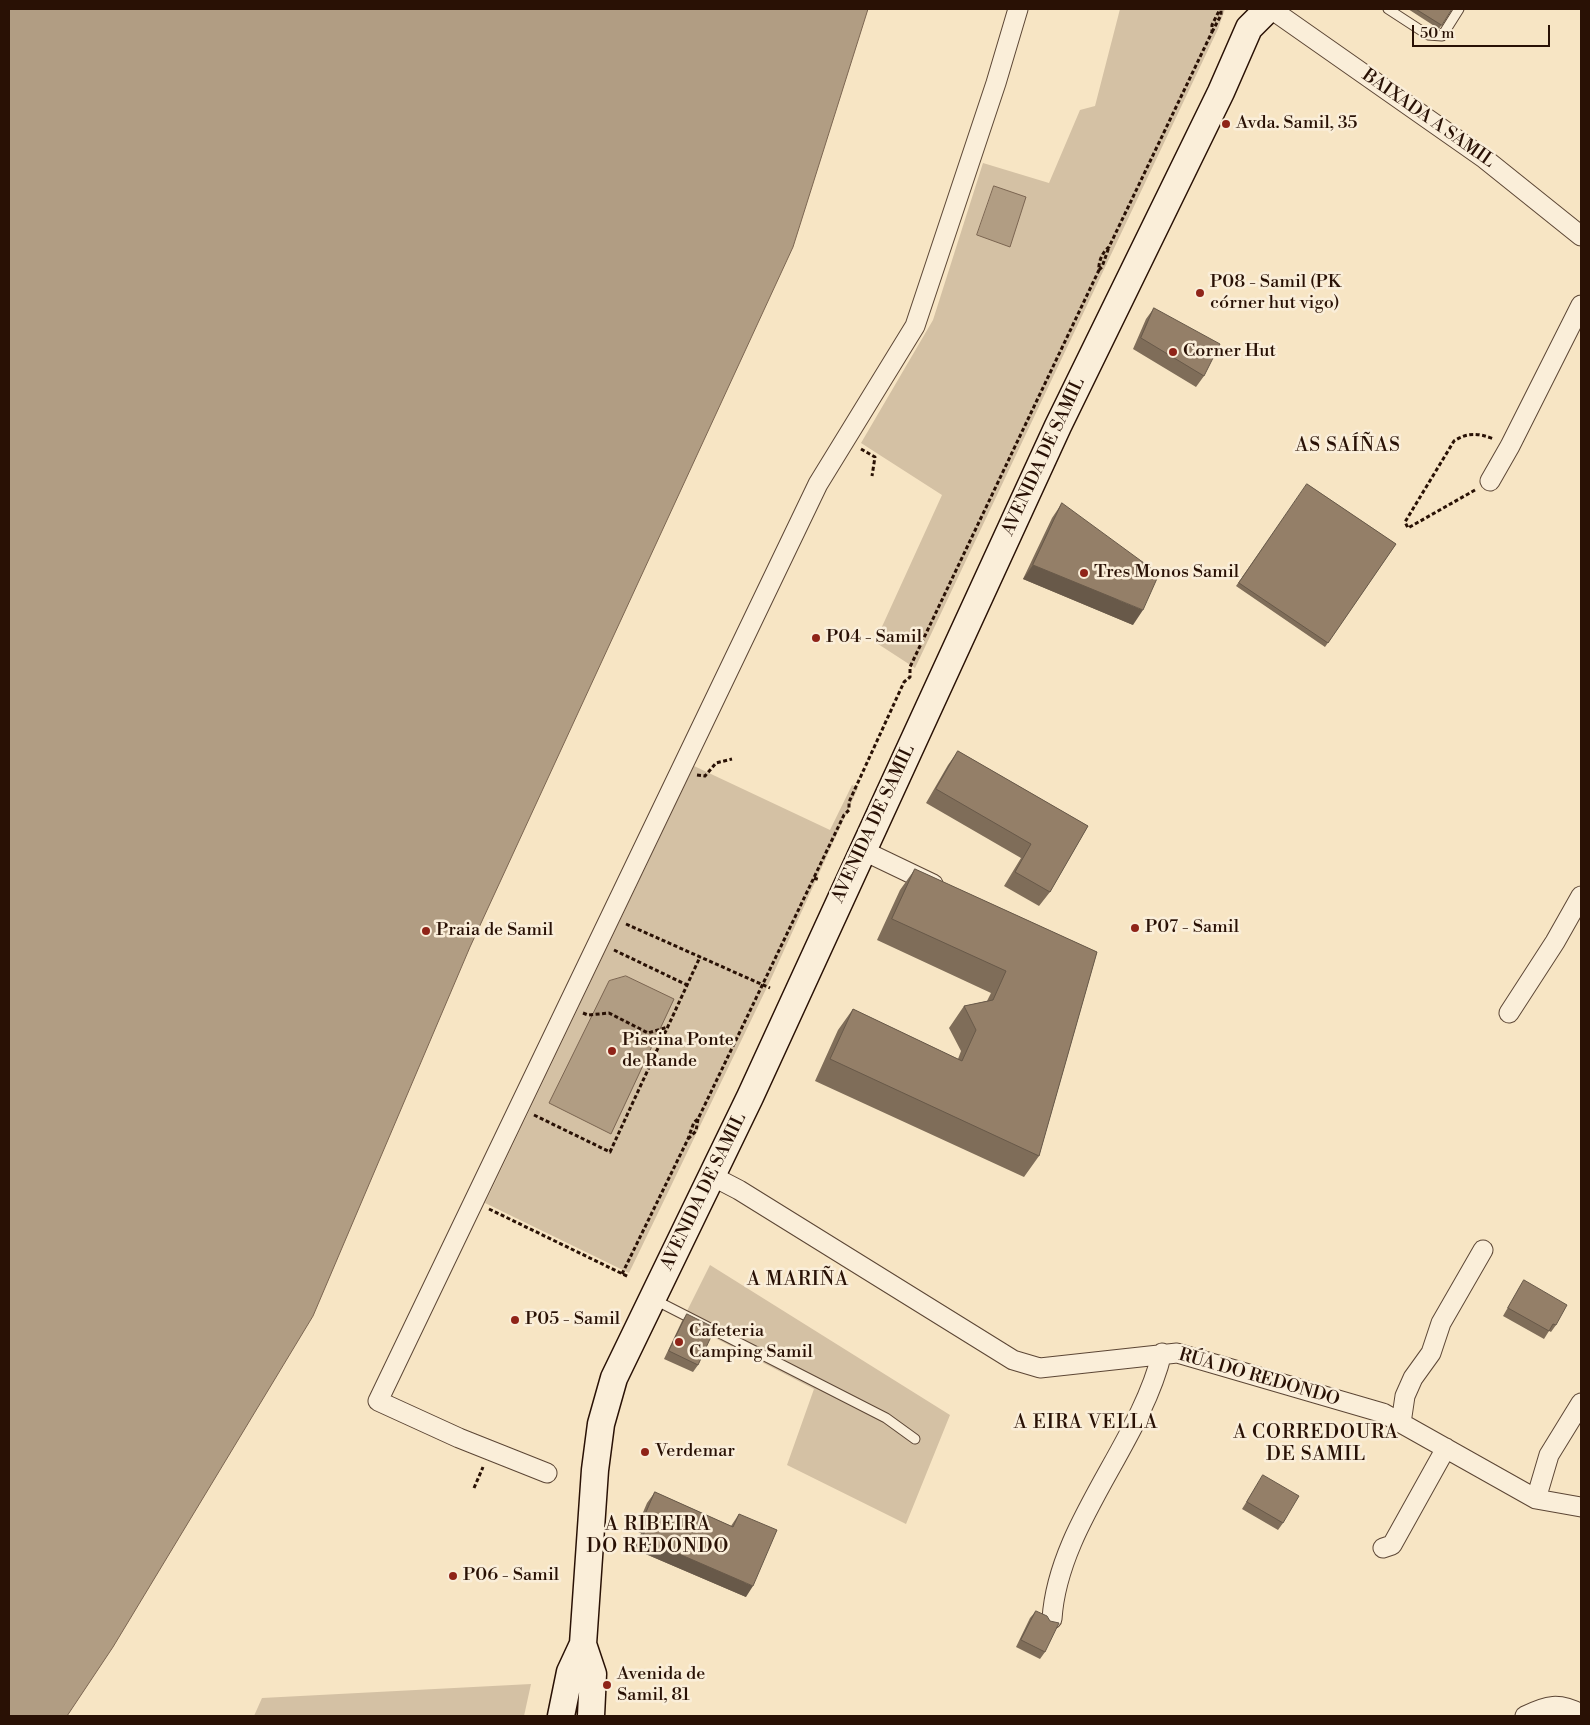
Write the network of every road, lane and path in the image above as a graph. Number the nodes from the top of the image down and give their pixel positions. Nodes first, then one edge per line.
1 (1018, 9) edge
2 (1220, 9) edge
3 (1270, 9) edge
4 (1388, 9) edge
5 (1459, 9) edge
6 (1249, 18) edge
7 (1581, 236) edge
8 (1581, 305) edge
9 (845, 440) junction
10 (1510, 446) junction
11 (872, 476) dead end
12 (1490, 482) joint
13 (873, 749) junction
14 (879, 752) dead end
15 (732, 759) dead end
16 (680, 768) junction
17 (862, 850) junction
18 (814, 878) junction
19 (820, 880) dead end
20 (953, 893) edge
21 (1581, 896) edge
22 (610, 916) junction
23 (597, 942) junction
24 (700, 957) junction
25 (763, 985) junction
26 (688, 986) junction
27 (770, 988) dead end
28 (1509, 1012) dead end
29 (588, 1015) dead end
30 (668, 1026) junction
31 (518, 1108) junction
32 (698, 1119) junction
33 (688, 1139) junction
34 (712, 1176) junction
35 (473, 1202) junction
36 (1483, 1250) dead end
37 (622, 1274) junction
38 (629, 1277) dead end
39 (652, 1299) junction
40 (1162, 1353) junction
41 (1581, 1403) edge
42 (1401, 1423) junction
43 (915, 1439) dead end
44 (1446, 1448) junction
45 (547, 1473) dead end
46 (1536, 1499) junction
47 (1581, 1507) edge
48 (1383, 1548) dead end
49 (1052, 1619) edge
50 (583, 1644) junction
51 (1581, 1714) edge
52 (561, 1716) edge
53 (591, 1716) edge
54 (1525, 1716) edge

1 - 9 street
2 - 13 path
3 - 6 main road, AVENIDA DE SAMIL
3 - 7 street, BAIXADA A SAMIL
4 - 5 lane
6 - 17 main road, AVENIDA DE SAMIL
8 - 10 street
9 - 11 path
9 - 16 street
10 - 12 street
10 - 12 path
13 - 14 path
13 - 18 path
15 - 16 path
16 - 22 street
17 - 20 street
17 - 34 main road, AVENIDA DE SAMIL
18 - 19 path
18 - 25 path
21 - 28 street
22 - 23 street
22 - 24 path
23 - 26 path
23 - 31 street
24 - 25 path
24 - 26 path
25 - 27 path
25 - 32 path
26 - 30 path
29 - 30 path
30 - 31 path
31 - 35 street
32 - 33 path
32 - 33 path
33 - 37 path
34 - 39 main road, AVENIDA DE SAMIL
34 - 40 street, RÚA DO REDONDO
35 - 37 path
35 - 45 street
36 - 42 street
37 - 38 path
39 - 43 lane
39 - 50 main road, AVENIDA DE SAMIL
40 - 42 street, RÚA DO REDONDO
40 - 49 street
41 - 46 street
42 - 44 street, RÚA DO REDONDO
44 - 46 street, RÚA DO REDONDO
44 - 48 street
46 - 47 street, RÚA DO REDONDO
50 - 52 main road, AVENIDA DE SAMIL
50 - 53 main road, AVENIDA DE SAMIL
51 - 54 street

